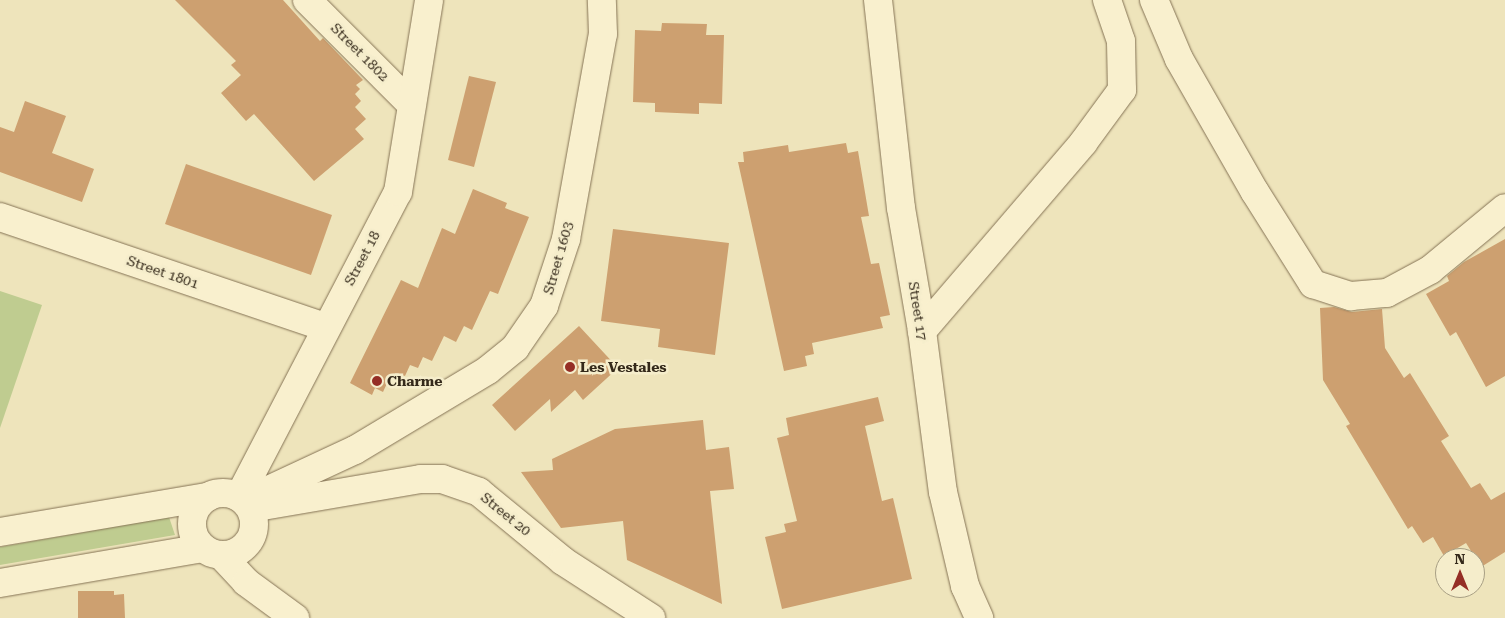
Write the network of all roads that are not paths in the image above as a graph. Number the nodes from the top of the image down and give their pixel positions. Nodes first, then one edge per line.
1 (307, 0) edge
2 (429, 0) edge
3 (602, 0) edge
4 (878, 0) edge
5 (1107, 0) edge
6 (1154, 0) edge
7 (412, 105) junction
8 (1505, 208) edge
9 (0, 217) edge
10 (325, 327) junction
11 (922, 331) junction
12 (208, 497) junction
13 (245, 502) junction
14 (0, 532) edge
15 (212, 551) junction
16 (0, 583) edge
17 (295, 618) edge
18 (651, 618) edge
19 (979, 618) edge

1 - 7 street, Street 1802
2 - 7 street, Street 18
3 - 13 street, Street 1603
4 - 11 street, Street 17
5 - 11 street
6 - 8 street
7 - 10 street, Street 18
9 - 10 street, Street 1801
10 - 13 street, Street 18
11 - 19 street, Street 17
12 - 13 street
12 - 14 street
12 - 15 street
13 - 15 street
13 - 18 street, Street 20
15 - 16 street
15 - 17 street

